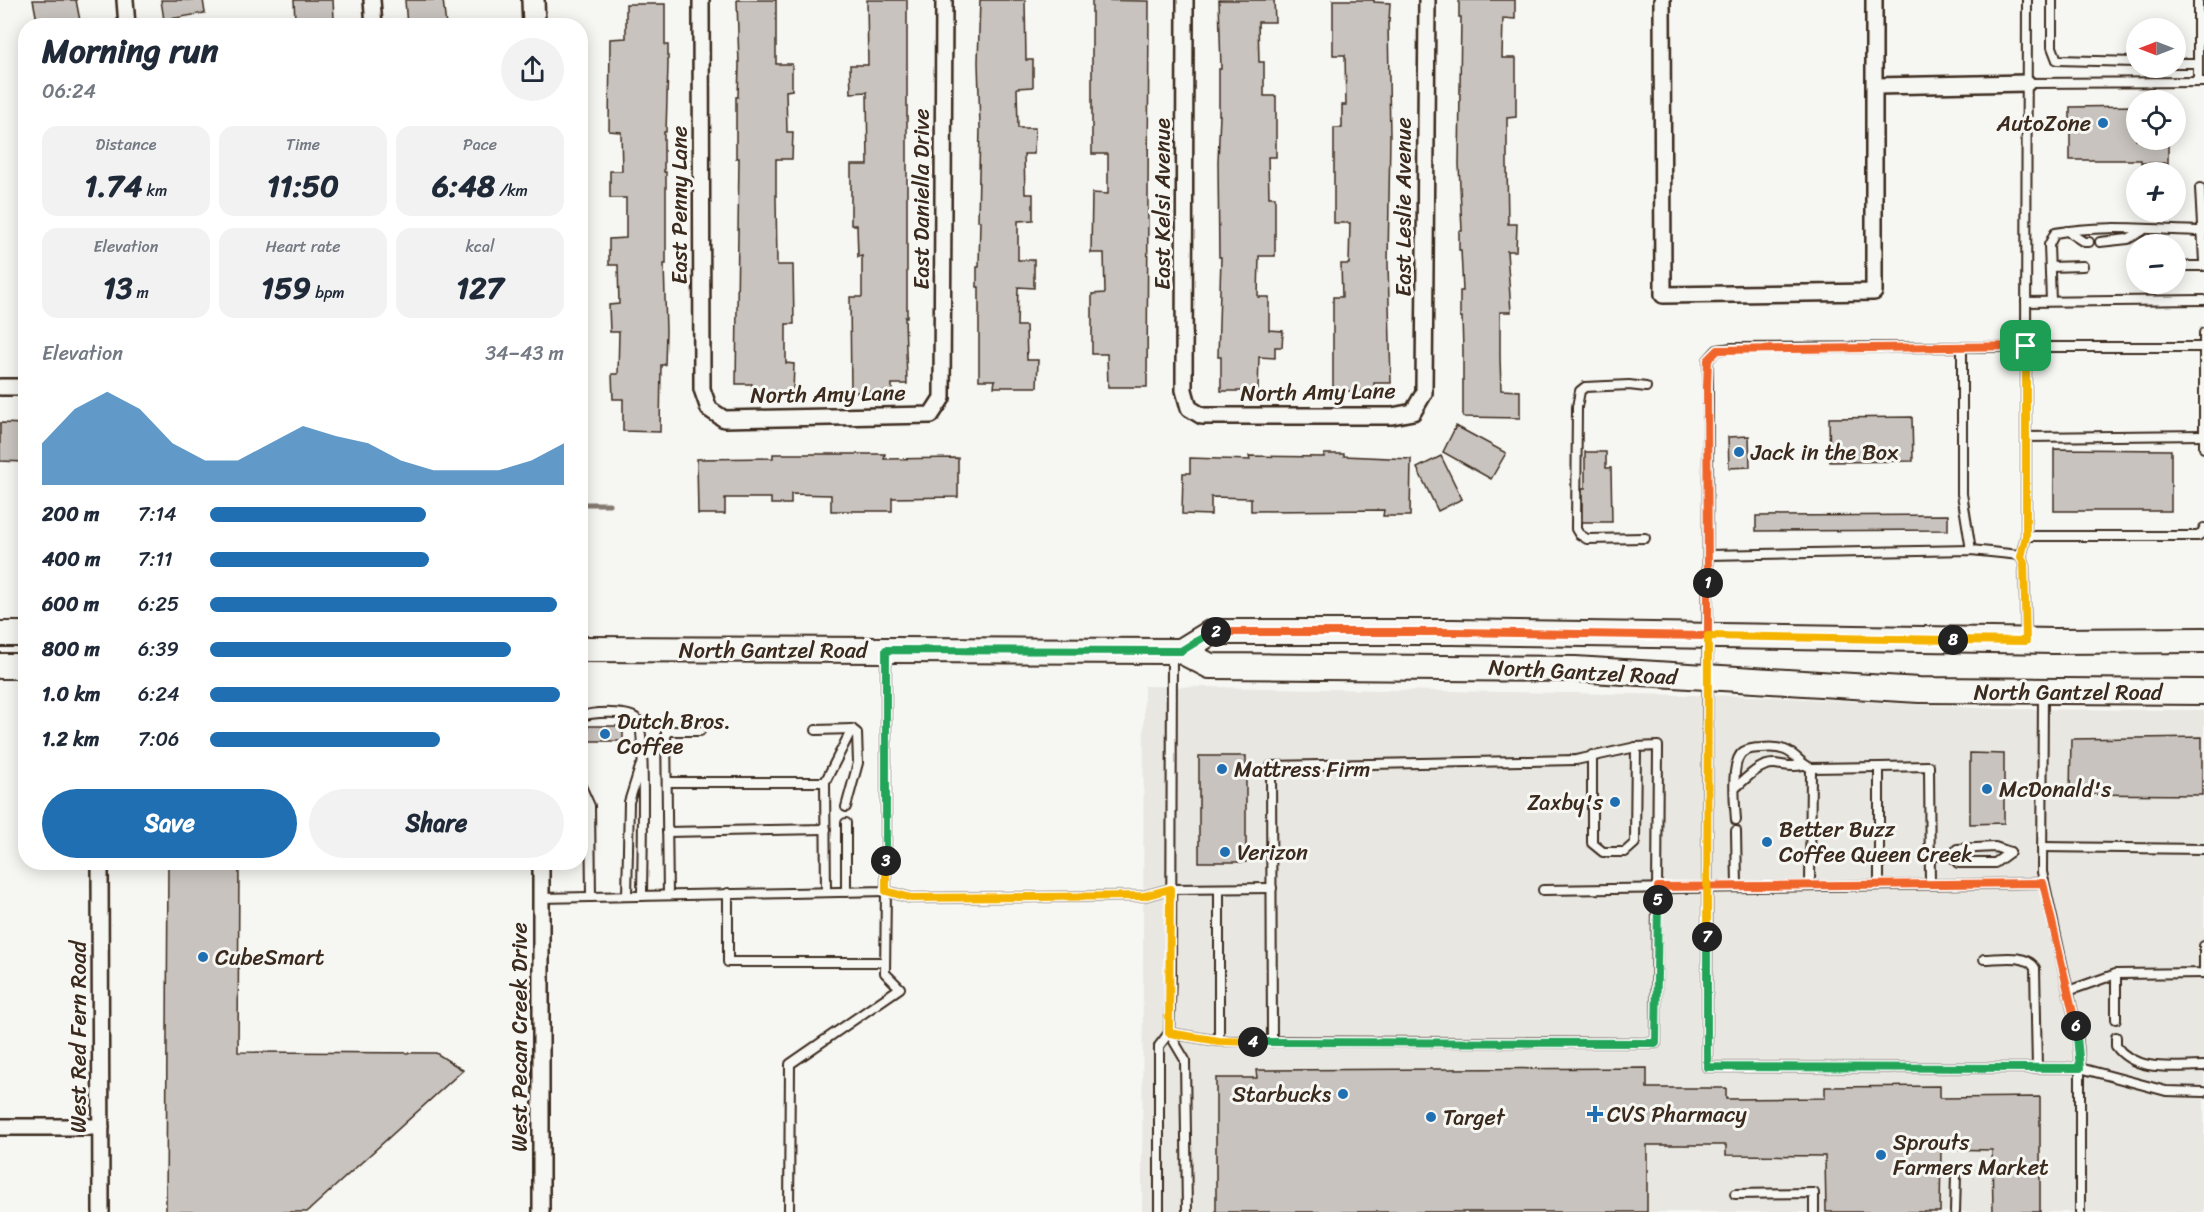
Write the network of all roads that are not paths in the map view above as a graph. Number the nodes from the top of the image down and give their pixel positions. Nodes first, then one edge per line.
1 (125, 0) edge
2 (372, 0) edge
3 (533, 0) edge
4 (701, 0) edge
5 (944, 0) edge
6 (1185, 0) edge
7 (1427, 0) edge
8 (1662, 0) edge
9 (1874, 0) edge
10 (2027, 0) edge
11 (2052, 0) edge
12 (2198, 0) edge
13 (126, 18) edge
14 (373, 18) edge
15 (534, 18) edge
16 (2126, 62) edge
17 (2186, 63) edge
18 (2198, 63) junction
19 (2201, 82) edge
20 (2027, 83) junction
21 (1875, 86) junction
22 (2200, 188) dead end
23 (2143, 230) junction
24 (2067, 231) junction
25 (2202, 231) junction
26 (2089, 242) dead end
27 (2100, 242) dead end
28 (2204, 264) edge
29 (2186, 265) edge
30 (2083, 266) dead end
31 (2050, 267) junction
32 (2204, 300) edge
33 (2051, 301) junction
34 (2026, 302) junction
35 (2204, 333) edge
36 (2026, 346) junction
37 (1962, 347) junction
38 (2204, 347) edge
39 (0, 387) edge
40 (18, 387) edge
41 (1646, 387) dead end
42 (942, 398) joint
43 (1189, 408) joint
44 (709, 409) joint
45 (1413, 412) joint
46 (2204, 435) edge
47 (2027, 436) junction
48 (2204, 448) edge
49 (2204, 528) edge
50 (2026, 536) junction
51 (1645, 538) dead end
52 (1971, 550) junction
53 (1708, 555) junction
54 (2021, 557) junction
55 (0, 634) edge
56 (18, 634) edge
57 (1708, 636) junction
58 (2204, 640) edge
59 (2026, 641) junction
60 (588, 649) edge
61 (886, 650) junction
62 (1176, 651) junction
63 (0, 666) edge
64 (18, 666) edge
65 (1707, 679) junction
66 (2043, 692) junction
67 (2204, 692) edge
68 (588, 713) edge
69 (852, 729) junction
70 (816, 730) dead end
71 (700, 731) dead end
72 (1636, 747) junction
73 (1592, 755) junction
74 (643, 758) junction
75 (1807, 767) junction
76 (1879, 767) junction
77 (667, 782) junction
78 (825, 782) junction
79 (1735, 788) junction
80 (588, 802) edge
81 (846, 807) dead end
82 (1736, 820) dead end
83 (846, 823) dead end
84 (826, 829) junction
85 (1736, 831) dead end
86 (667, 832) junction
87 (2042, 847) junction
88 (2204, 849) edge
89 (1929, 856) junction
90 (1952, 856) junction
91 (100, 870) edge
92 (541, 870) edge
93 (2043, 883) junction
94 (1929, 884) junction
95 (1810, 885) junction
96 (1879, 885) junction
97 (1707, 886) junction
98 (1737, 886) junction
99 (1658, 887) junction
100 (1272, 888) junction
101 (1170, 889) junction
102 (1219, 889) junction
103 (1543, 890) dead end
104 (886, 891) junction
105 (826, 892) junction
106 (846, 892) junction
107 (728, 893) junction
108 (668, 895) junction
109 (627, 896) junction
110 (642, 896) junction
111 (591, 897) junction
112 (541, 898) junction
113 (2204, 946) edge
114 (1984, 958) dead end
115 (885, 962) junction
116 (2204, 973) edge
117 (2116, 974) junction
118 (2068, 991) junction
119 (2116, 1019) dead end
120 (1169, 1033) junction
121 (2116, 1037) dead end
122 (1219, 1041) junction
123 (1272, 1042) junction
124 (2204, 1066) edge
125 (2037, 1068) junction
126 (2080, 1068) junction
127 (2204, 1092) edge
128 (0, 1127) edge
129 (101, 1127) junction
130 (1956, 1174) dead end
131 (1735, 1194) dead end
132 (101, 1212) edge
133 (541, 1212) edge
134 (789, 1212) edge
135 (1159, 1212) edge
136 (1187, 1212) edge
137 (1814, 1212) edge
138 (1955, 1212) edge
139 (2080, 1212) edge

1 - 13 street
2 - 14 street
3 - 15 street
4 - 44 street, East Penny Lane
5 - 42 street, East Daniella Drive
6 - 43 street, East Kelsi Avenue
7 - 45 street, East Leslie Avenue
8 - 21 street
9 - 21 street
10 - 20 lane
11 - 16 lane
12 - 18 lane
17 - 18 lane
18 - 19 lane
19 - 20 lane
20 - 21 street
20 - 34 lane
22 - 25 lane
23 - 24 lane
23 - 25 lane
23 - 27 lane
24 - 26 lane
24 - 31 lane
25 - 28 lane
28 - 29 lane
30 - 31 lane
31 - 33 lane
32 - 33 lane
33 - 34 lane
34 - 36 lane
35 - 38 lane
36 - 37 lane
36 - 38 lane
36 - 47 lane
37 - 52 lane
37 - 53 lane
38 - 46 lane
39 - 40 street
41 - 51 lane
42 - 44 street, North Amy Lane
43 - 45 street, North Amy Lane
46 - 47 lane
46 - 48 lane
47 - 50 lane
49 - 50 lane
50 - 54 lane
52 - 53 lane
52 - 54 lane
53 - 57 lane
54 - 59 lane
55 - 56 main road
57 - 59 main road, North Gantzel Road
57 - 62 main road, North Gantzel Road
57 - 65 lane
58 - 59 main road, North Gantzel Road
60 - 61 main road, North Gantzel Road
61 - 62 main road, North Gantzel Road
61 - 104 lane
62 - 65 main road, North Gantzel Road
62 - 101 lane
63 - 64 main road
65 - 66 main road, North Gantzel Road
65 - 97 lane
66 - 67 main road, North Gantzel Road
66 - 87 lane
68 - 74 lane
69 - 70 lane
69 - 78 lane
69 - 81 lane
71 - 77 lane
72 - 73 lane
72 - 73 lane
72 - 99 lane
73 - 100 lane
74 - 109 lane
74 - 110 lane
75 - 76 lane
75 - 79 lane
75 - 79 lane
75 - 95 lane
76 - 89 lane
76 - 96 lane
77 - 78 lane
77 - 86 lane
78 - 84 lane
79 - 82 lane
80 - 111 lane
83 - 106 lane
84 - 86 lane
84 - 105 lane
85 - 98 lane
86 - 108 lane
87 - 88 lane
87 - 93 lane
89 - 90 lane
89 - 94 lane
90 - 90 lane
91 - 129 street, West Red Fern Road
92 - 112 street, West Pecan Creek Drive
93 - 94 lane
93 - 118 lane
94 - 96 lane
95 - 96 lane
95 - 98 lane
97 - 98 lane
97 - 99 lane
97 - 125 lane
99 - 103 lane
99 - 123 lane
100 - 102 lane
100 - 123 lane
101 - 102 lane
101 - 104 lane
101 - 120 lane
102 - 122 lane
104 - 106 lane
104 - 115 lane
105 - 106 lane
105 - 107 lane
107 - 108 lane
107 - 115 lane
108 - 110 lane
109 - 110 lane
109 - 111 lane
111 - 112 lane
112 - 133 street, West Pecan Creek Drive
113 - 116 lane
114 - 125 lane
115 - 134 lane
116 - 117 lane
117 - 118 lane
117 - 119 lane
118 - 126 lane
120 - 122 lane
120 - 135 lane
120 - 136 lane
121 - 124 lane
122 - 123 lane
125 - 126 lane
126 - 127 lane
126 - 139 lane
128 - 129 street
129 - 132 street, West Red Fern Road
130 - 138 lane
131 - 137 lane

